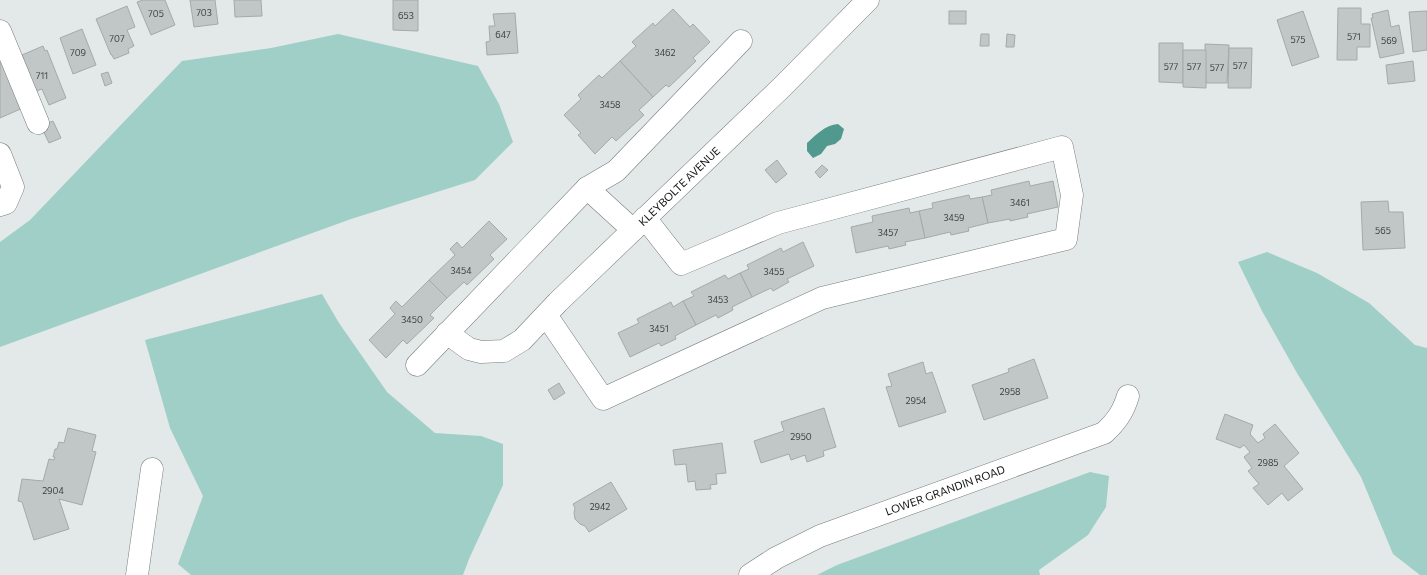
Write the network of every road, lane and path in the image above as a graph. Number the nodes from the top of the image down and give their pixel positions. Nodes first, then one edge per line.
1 (868, 0) edge
2 (0, 30) edge
3 (741, 41) dead end
4 (38, 123) dead end
5 (0, 154) edge
6 (587, 188) junction
7 (0, 206) edge
8 (639, 224) junction
9 (546, 315) junction
10 (447, 333) junction
11 (417, 365) dead end
12 (1128, 396) dead end
13 (152, 469) dead end
14 (137, 575) edge
15 (750, 575) edge

1 - 8 street, KLEYBOLTE AVENUE
2 - 4 street
3 - 6 street
5 - 7 street
6 - 8 street
6 - 10 street
8 - 9 street, KLEYBOLTE AVENUE
8 - 9 street
9 - 10 street, KLEYBOLTE AVENUE
10 - 11 street
12 - 15 street, LOWER GRANDIN ROAD
13 - 14 street

